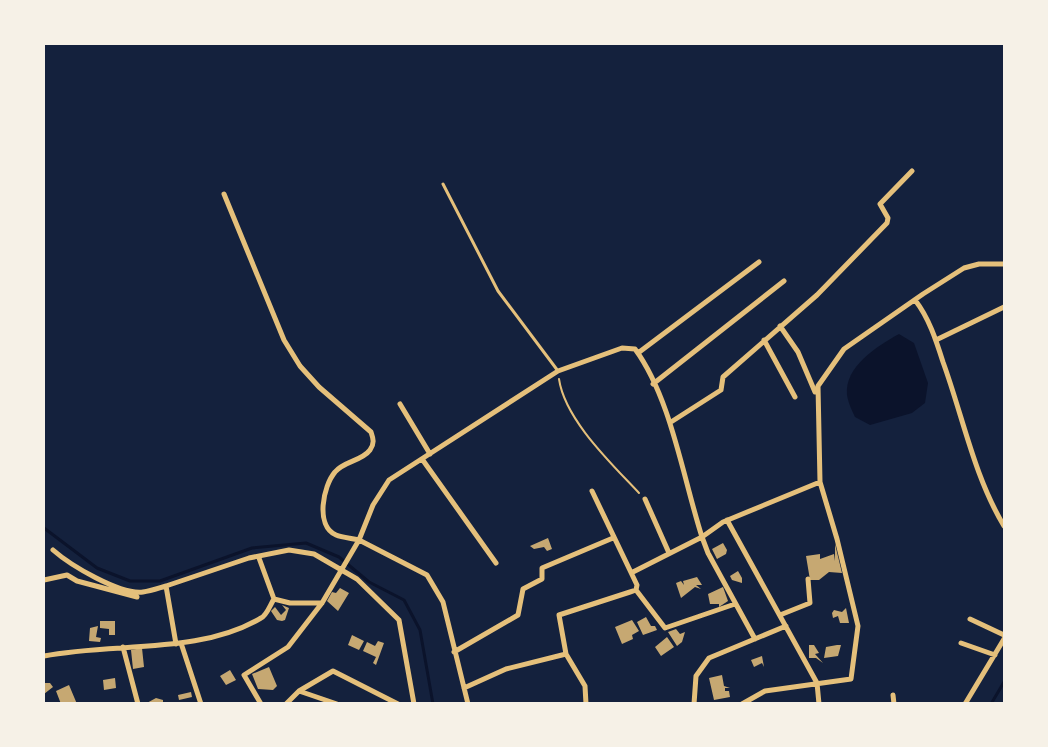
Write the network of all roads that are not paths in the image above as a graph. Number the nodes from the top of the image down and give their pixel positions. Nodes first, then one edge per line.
1 (912, 171) dead end
2 (443, 184) dead end
3 (224, 194) dead end
4 (759, 262) dead end
5 (1005, 264) edge
6 (784, 281) dead end
7 (915, 300) junction
8 (1005, 307) edge
9 (780, 326) junction
10 (764, 340) junction
11 (936, 340) junction
12 (638, 353) junction
13 (558, 371) junction
14 (653, 384) junction
15 (816, 394) junction
16 (795, 397) dead end
17 (400, 405) dead end
18 (670, 422) junction
19 (430, 454) junction
20 (422, 459) junction
21 (820, 482) junction
22 (592, 491) dead end
23 (645, 499) road end
24 (728, 520) junction
25 (1005, 526) edge
26 (702, 537) junction
27 (613, 538) junction
28 (359, 540) junction
29 (53, 550) dead end
30 (669, 553) junction
31 (259, 558) junction
32 (496, 563) dead end
33 (340, 570) junction
34 (633, 572) junction
35 (808, 579) dead end
36 (44, 580) edge
37 (166, 586) junction
38 (636, 590) junction
39 (137, 597) dead end
40 (274, 599) junction
41 (322, 603) junction
42 (735, 604) junction
43 (780, 615) junction
44 (970, 619) dead end
45 (786, 627) junction
46 (1005, 637) edge
47 (755, 639) junction
48 (961, 643) dead end
49 (178, 644) junction
50 (123, 647) junction
51 (454, 652) junction
52 (566, 654) junction
53 (995, 655) junction
54 (44, 656) edge
55 (817, 683) junction
56 (464, 688) junction
57 (298, 691) junction
58 (893, 695) dead end
59 (136, 703) edge
60 (201, 704) edge
61 (261, 704) edge
62 (286, 704) edge
63 (337, 704) edge
64 (398, 704) edge
65 (414, 704) edge
66 (468, 704) edge
67 (586, 704) edge
68 (694, 704) edge
69 (742, 704) edge
70 (819, 704) edge
71 (894, 704) edge
72 (965, 704) edge

1 - 9 street
2 - 13 lane
3 - 28 street
4 - 12 street
5 - 7 street
6 - 14 street
7 - 11 street
7 - 15 street
8 - 11 street
9 - 10 street
9 - 15 street
10 - 16 street
10 - 18 street
11 - 25 street
12 - 13 street
12 - 14 street
13 - 19 street
14 - 18 street
15 - 21 street
17 - 19 street
18 - 26 street
19 - 20 street
20 - 28 street
20 - 32 street
21 - 24 street
21 - 55 street
22 - 27 street
23 - 30 street
24 - 26 street
24 - 43 street
26 - 30 street
26 - 42 street
27 - 34 street
27 - 51 street
28 - 33 street
28 - 51 street
29 - 37 street
30 - 34 street
31 - 33 street
31 - 37 street
31 - 40 street
33 - 41 street
33 - 65 street
34 - 38 street
35 - 43 street
36 - 39 street
37 - 49 street
38 - 42 street
38 - 52 street
40 - 41 street
40 - 49 street
41 - 61 street
42 - 47 street
43 - 45 street
44 - 46 street
45 - 47 street
45 - 55 street
46 - 53 street
47 - 68 street
48 - 53 street
49 - 50 street
49 - 60 street
50 - 54 street
50 - 59 street
51 - 56 street
52 - 56 street
52 - 67 street
53 - 72 street
55 - 69 street
55 - 70 street
56 - 66 street
57 - 62 street
57 - 63 street
57 - 64 street
58 - 71 street

